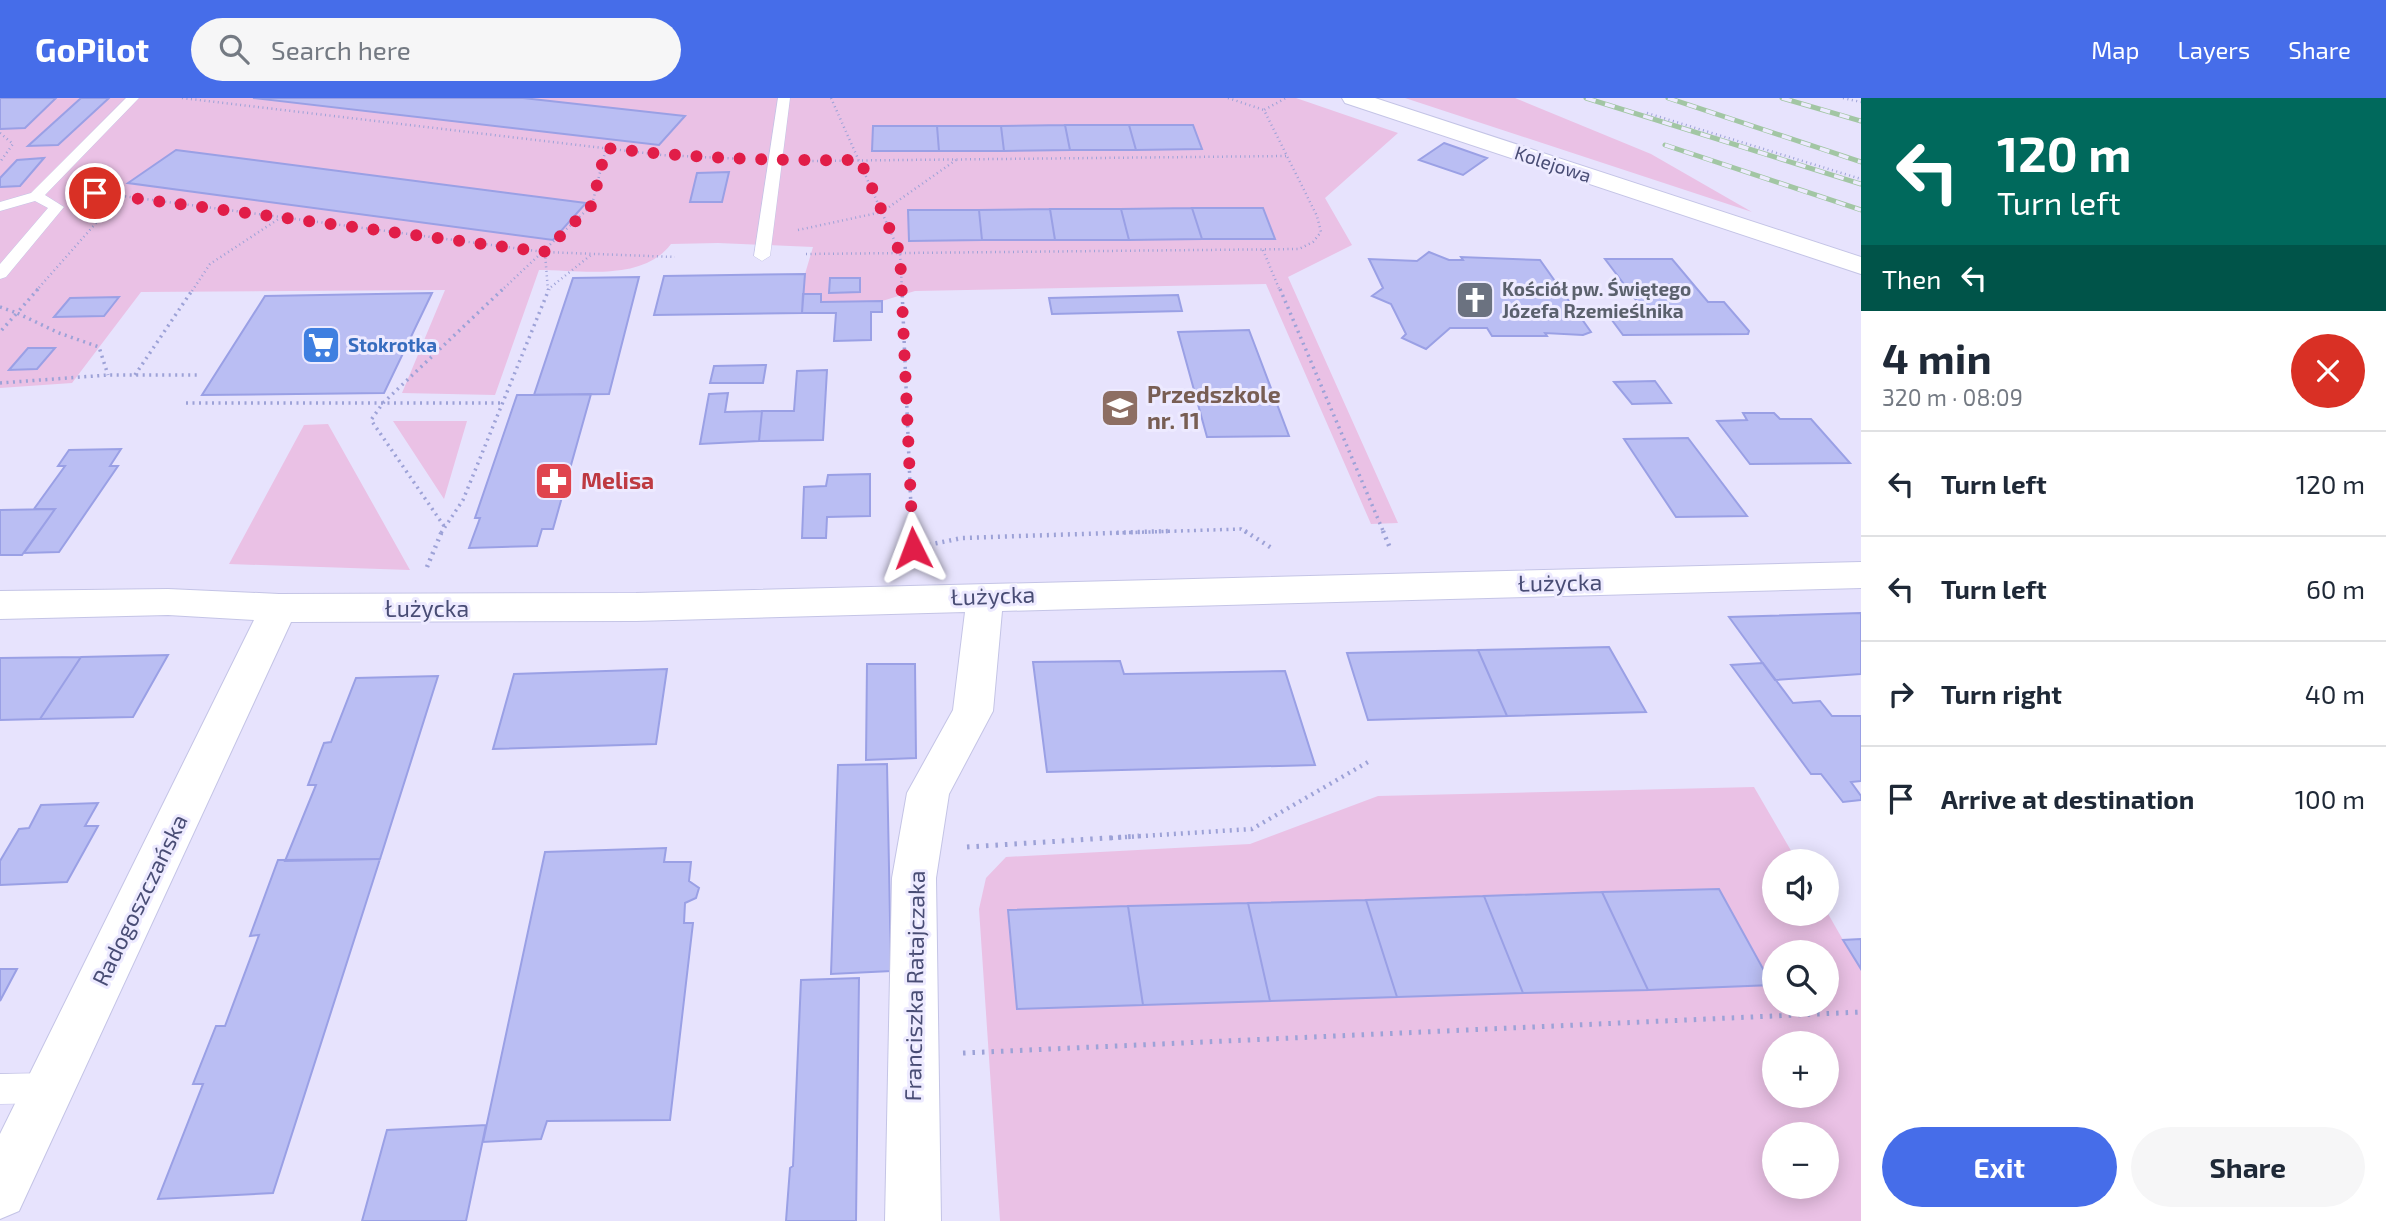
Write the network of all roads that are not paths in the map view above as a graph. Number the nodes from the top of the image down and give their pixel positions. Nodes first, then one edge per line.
1 (133, 98) edge
2 (784, 98) edge
3 (1353, 98) edge
4 (41, 191) junction
5 (0, 207) edge
6 (1754, 230) junction
7 (762, 256) dead end
8 (1861, 266) edge
9 (0, 274) edge
10 (1861, 276) edge
11 (1861, 575) edge
12 (985, 596) junction
13 (0, 605) edge
14 (279, 608) junction
15 (50, 1088) junction
16 (0, 1089) edge
17 (0, 1192) edge
18 (914, 1221) edge

1 - 4 lane
2 - 7 lane
3 - 6 street, Kolejowa
4 - 5 lane
4 - 9 lane
6 - 8 street, Kolejowa
6 - 10 street, Kolejowa
11 - 12 street, Łużycka
12 - 14 street, Łużycka
12 - 18 street, Franciszka Ratajczaka
13 - 14 street, Łużycka
14 - 15 street, Radogoszczańska
15 - 16 lane
15 - 17 street, Radogoszczańska

